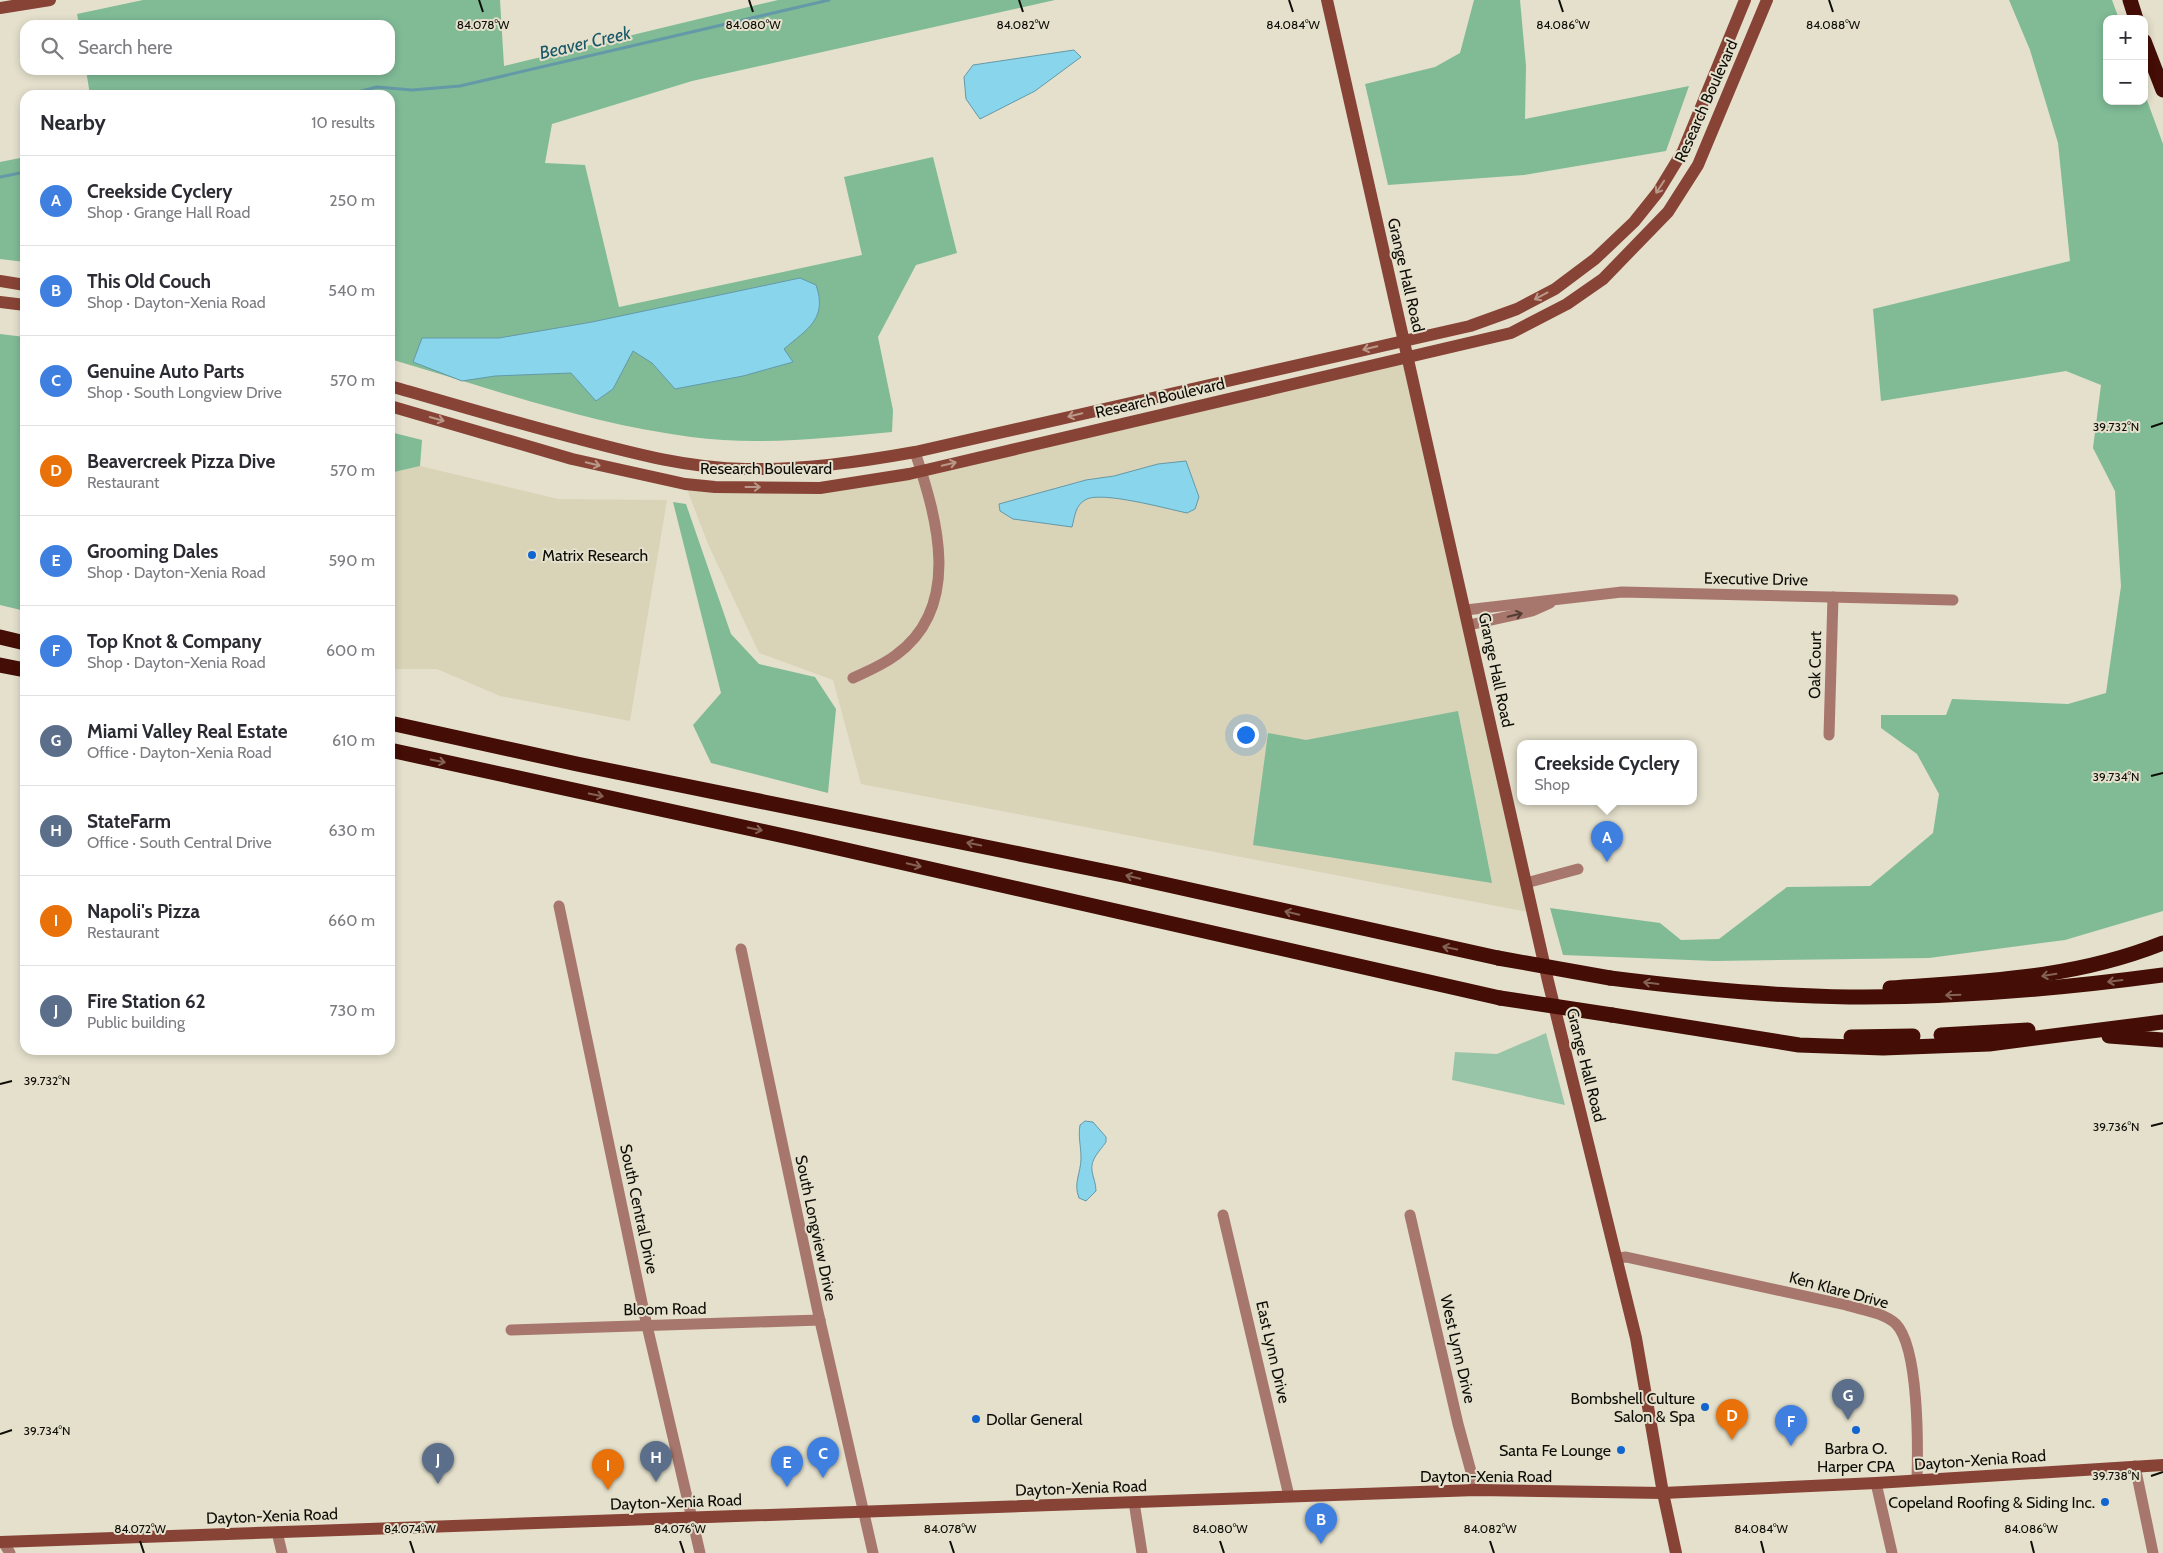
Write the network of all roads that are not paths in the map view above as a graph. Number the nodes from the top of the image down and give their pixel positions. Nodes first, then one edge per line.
1 (50, 0) edge
2 (1327, 0) edge
3 (1745, 0) edge
4 (1767, 0) edge
5 (2130, 0) edge
6 (0, 8) edge
7 (2135, 15) edge
8 (2148, 51) edge
9 (2163, 90) edge
10 (0, 281) edge
11 (20, 284) edge
12 (0, 302) edge
13 (20, 304) edge
14 (1404, 341) junction
15 (1408, 357) junction
16 (395, 387) edge
17 (395, 407) edge
18 (915, 452) junction
19 (922, 471) junction
20 (1833, 597) junction
21 (1559, 599) junction
22 (1953, 600) dead end
23 (1466, 610) junction
24 (1469, 625) junction
25 (0, 637) edge
26 (20, 641) edge
27 (0, 665) edge
28 (20, 669) edge
29 (853, 678) dead end
30 (395, 724) edge
31 (1829, 735) dead end
32 (395, 751) edge
33 (1578, 869) dead end
34 (1526, 883) junction
35 (559, 906) dead end
36 (2163, 943) edge
37 (741, 949) dead end
38 (2163, 975) edge
39 (1674, 986) junction
40 (2163, 1013) edge
41 (2163, 1022) edge
42 (1687, 1027) junction
43 (2086, 1033) junction
44 (2163, 1040) edge
45 (1223, 1215) dead end
46 (1410, 1215) dead end
47 (1618, 1258) junction
48 (820, 1320) junction
49 (648, 1324) junction
50 (510, 1330) dead end
51 (2163, 1465) edge
52 (2135, 1466) junction
53 (1917, 1480) junction
54 (1876, 1484) junction
55 (1476, 1490) junction
56 (1663, 1493) junction
57 (1290, 1496) junction
58 (1134, 1502) junction
59 (865, 1512) junction
60 (692, 1518) junction
61 (277, 1532) junction
62 (4, 1546) edge
63 (282, 1553) edge
64 (700, 1553) edge
65 (873, 1553) edge
66 (1142, 1553) edge
67 (1676, 1553) edge
68 (1892, 1553) edge
69 (2153, 1553) edge

1 - 6 main road
2 - 14 main road, Grange Hall Road
3 -> 14 main road, Research Boulevard
4 - 15 main road, Research Boulevard
5 - 7 highway
8 - 9 highway
10 - 11 main road
12 - 13 main road
14 - 15 main road, Grange Hall Road
14 -> 18 main road, Research Boulevard
19 -> 15 main road, Research Boulevard
15 - 23 main road, Grange Hall Road
16 - 18 main road, Research Boulevard
17 -> 19 main road, Research Boulevard
18 - 19 street
19 - 29 street
20 - 21 street, Executive Drive
20 - 22 street, Executive Drive
20 - 31 street, Oak Court
21 - 23 street, Executive Drive
24 -> 21 street, Executive Drive
23 - 24 main road, Grange Hall Road
24 - 34 main road, Grange Hall Road
25 - 26 highway
27 - 28 highway
39 -> 30 highway, bridge
32 -> 42 highway, bridge
33 - 34 street
34 - 47 main road, Grange Hall Road
35 - 49 street, South Central Drive
36 -> 39 highway
37 - 48 street, South Longview Drive
38 -> 39 highway
40 - 42 highway
41 - 43 highway
42 - 43 highway
43 - 44 highway
45 - 57 street, East Lynn Drive
46 - 55 street, West Lynn Drive
47 - 53 street, Ken Klare Drive
47 - 56 main road, Grange Hall Road
48 - 49 street, Bloom Road
48 - 59 street, South Longview Drive
49 - 50 street, Bloom Road
49 - 60 street, South Central Drive
51 - 52 main road, Dayton-Xenia Road
52 - 53 main road, Dayton-Xenia Road
52 - 69 street
53 - 54 main road, Dayton-Xenia Road
54 - 56 main road, Dayton-Xenia Road
54 - 68 street
55 - 56 main road, Dayton-Xenia Road
55 - 57 main road, Dayton-Xenia Road
56 - 67 main road, Grange Hall Road
57 - 58 main road, Dayton-Xenia Road
58 - 59 main road, Dayton-Xenia Road
58 - 66 street
59 - 60 main road, Dayton-Xenia Road
59 - 65 street, South Longview Drive
60 - 61 main road, Dayton-Xenia Road
60 - 64 street, South Central Drive
61 - 62 main road, Dayton-Xenia Road
61 - 63 street

